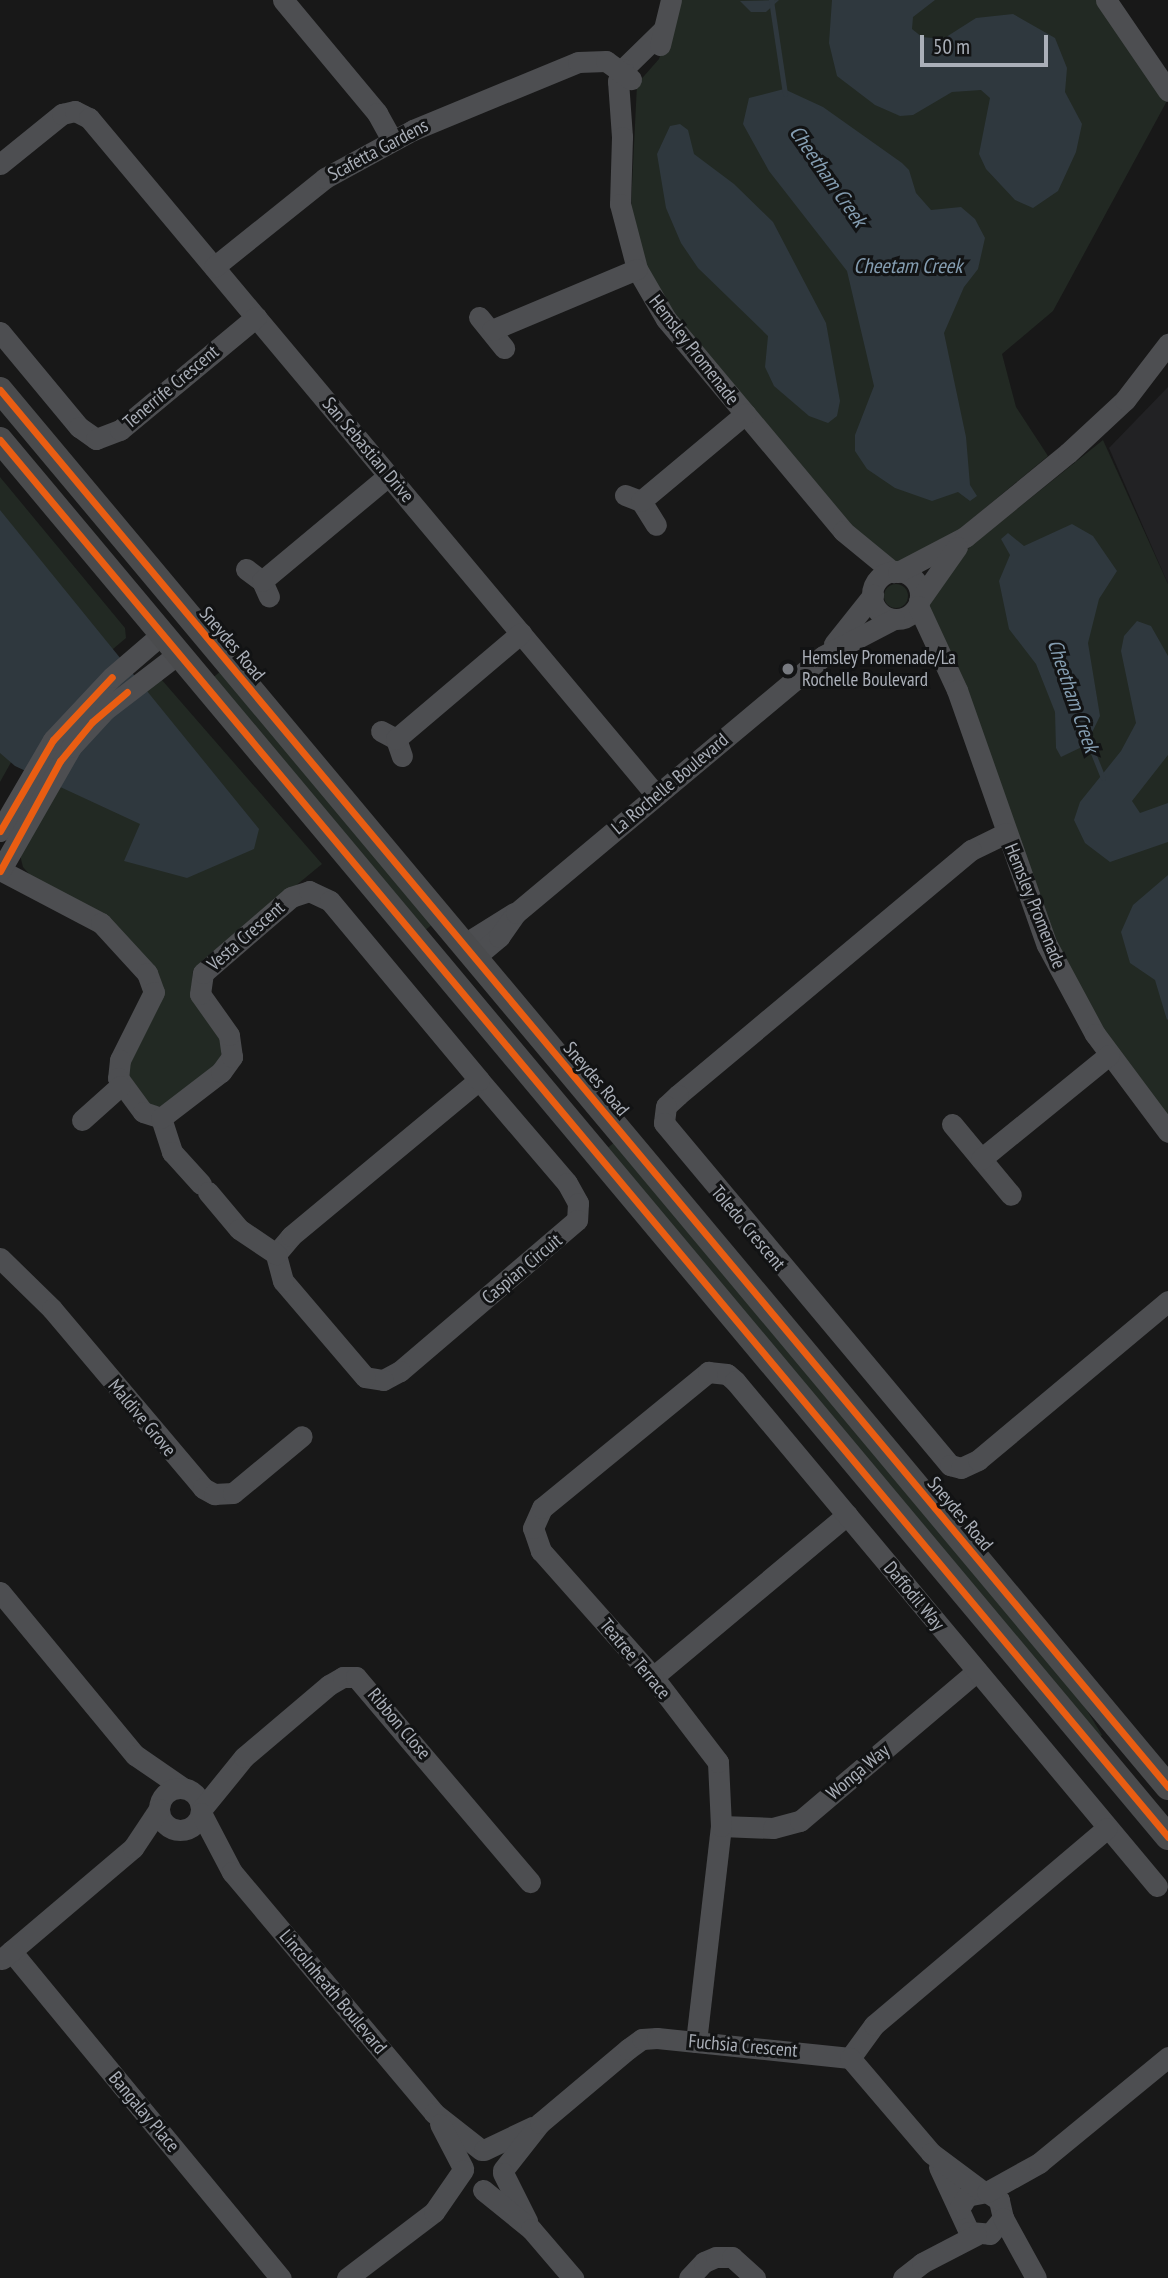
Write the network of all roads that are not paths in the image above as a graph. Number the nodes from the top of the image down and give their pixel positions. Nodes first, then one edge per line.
1 (283, 0) edge
2 (671, 0) edge
3 (1106, 0) edge
4 (624, 78) junction
5 (1168, 91) edge
6 (392, 140) junction
7 (0, 164) edge
8 (214, 267) junction
9 (637, 269) junction
10 (256, 317) junction
11 (0, 332) edge
12 (492, 332) dead end
13 (1168, 344) edge
14 (0, 390) edge
15 (745, 414) junction
16 (0, 440) edge
17 (389, 475) junction
18 (656, 525) dead end
19 (843, 531) junction
20 (965, 537) junction
21 (895, 572) junction
22 (259, 583) dead end
23 (873, 593) junction
24 (919, 603) junction
25 (896, 619) junction
26 (195, 624) junction
27 (521, 633) junction
28 (170, 644) junction
29 (823, 656) junction
30 (942, 659) junction
31 (393, 742) dead end
32 (36, 785) junction
33 (656, 795) junction
34 (0, 831) edge
35 (1006, 833) junction
36 (0, 870) edge
37 (468, 951) junction
38 (445, 972) junction
39 (1109, 1055) junction
40 (479, 1080) junction
41 (120, 1086) junction
42 (161, 1118) junction
43 (82, 1120) dead end
44 (952, 1124) dead end
45 (1168, 1132) edge
46 (981, 1159) junction
47 (1011, 1195) dead end
48 (276, 1254) junction
49 (0, 1258) edge
50 (1168, 1301) edge
51 (716, 1371) joint
52 (302, 1436) dead end
53 (847, 1515) junction
54 (0, 1592) edge
55 (977, 1671) junction
56 (653, 1677) junction
57 (135, 1755) junction
58 (244, 1756) junction
59 (1168, 1787) edge
60 (184, 1788) junction
61 (160, 1807) junction
62 (201, 1812) junction
63 (721, 1826) junction
64 (1107, 1828) junction
65 (180, 1829) junction
66 (1168, 1837) edge
67 (134, 1848) junction
68 (232, 1871) junction
69 (530, 1882) dead end
70 (1157, 1886) dead end
71 (5, 1956) edge
72 (696, 2042) junction
73 (1168, 2057) edge
74 (850, 2058) junction
75 (434, 2113) junction
76 (540, 2123) junction
77 (483, 2150) junction
78 (931, 2153) junction
79 (1039, 2163) junction
80 (463, 2169) junction
81 (503, 2171) junction
82 (482, 2190) junction
83 (984, 2192) junction
84 (959, 2211) junction
85 (434, 2212) junction
86 (1003, 2216) junction
87 (531, 2229) junction
88 (980, 2235) junction
89 (922, 2263) junction
90 (364, 2271) edge
91 (281, 2276) edge
92 (347, 2278) edge
93 (573, 2278) edge
94 (689, 2278) edge
95 (755, 2278) edge
96 (903, 2278) edge
97 (1036, 2278) edge

1 - 6 street
2 - 4 street
3 - 5 street
4 - 6 street, Scafetta Gardens
4 - 9 street, Hemsley Promenade
6 - 8 street, Scafetta Gardens
7 - 8 street, San Sebastian Drive
8 - 10 street, San Sebastian Drive
9 - 12 street
9 - 15 street, Hemsley Promenade
10 - 11 street, Tenerrife Crescent
10 - 17 street, San Sebastian Drive
13 - 20 street
14 - 26 main road, Sneydes Road
15 - 18 street
15 - 19 street, Hemsley Promenade
16 - 28 main road
17 - 22 street
17 - 27 street, San Sebastian Drive
19 - 21 street, Hemsley Promenade
19 - 23 street, Hemsley Promenade
20 - 21 street
20 - 24 street
21 - 23 street
21 - 24 street
23 - 25 street
23 - 29 street, La Rochelle Boulevard
24 - 25 street
24 - 30 street, Hemsley Promenade
25 - 29 street, La Rochelle Boulevard
25 - 30 street, Hemsley Promenade
26 - 28 main road
26 - 37 main road, Sneydes Road
27 - 31 street
27 - 33 street, San Sebastian Drive
28 - 32 street
28 - 32 street
28 - 38 main road
29 - 33 street, La Rochelle Boulevard
30 - 35 street, Hemsley Promenade
32 - 34 street
32 - 36 street
33 - 37 street, La Rochelle Boulevard
35 - 39 street, Hemsley Promenade
35 - 50 street, Toledo Crescent
36 - 41 street
37 - 38 main road
37 - 59 main road, Sneydes Road
38 - 66 main road
39 - 45 street, Hemsley Promenade
39 - 46 street
40 - 42 street, Vesta Crescent
40 - 48 street
40 - 48 street, Caspian Circuit
41 - 42 street
41 - 43 street
42 - 48 street
44 - 46 street
46 - 47 street
49 - 52 street, Maldive Grove
51 - 53 street, Daffodil Way
51 - 56 street, Teatree Terrace
53 - 55 street, Daffodil Way
53 - 56 street
54 - 57 street
55 - 63 street, Wonga Way
55 - 64 street, Daffodil Way
56 - 63 street, Teatree Terrace
57 - 60 street
57 - 61 street
58 - 60 street, Ribbon Close
58 - 62 street, Ribbon Close
58 - 69 street, Ribbon Close
60 - 61 street
60 - 62 street
61 - 65 street
61 - 67 street
62 - 65 street
62 - 68 street, Lincolnheath Boulevard
63 - 72 street, Teatree Terrace
64 - 70 street, Daffodil Way
64 - 74 street
65 - 67 street
65 - 68 street, Lincolnheath Boulevard
67 - 71 street
68 - 75 street, Lincolnheath Boulevard
71 - 91 street, Bangalay Place
72 - 74 street, Fuchsia Crescent
72 - 76 street, Fuchsia Crescent
73 - 79 street
74 - 78 street
75 - 77 street, Lincolnheath Boulevard
75 - 80 street, Lincolnheath Boulevard
76 - 77 street, Fuchsia Crescent
76 - 81 street, Fuchsia Crescent
77 - 80 street
77 - 81 street
78 - 83 street
78 - 84 street
79 - 83 street
79 - 86 street
80 - 82 street
80 - 85 street
81 - 82 street
81 - 87 street
82 - 85 street
82 - 87 street
83 - 84 street
83 - 86 street
84 - 88 street
84 - 89 street
85 - 90 street
86 - 88 street
86 - 97 street
87 - 93 street
88 - 89 street
88 - 97 street
89 - 96 street
90 - 92 street
94 - 95 street

